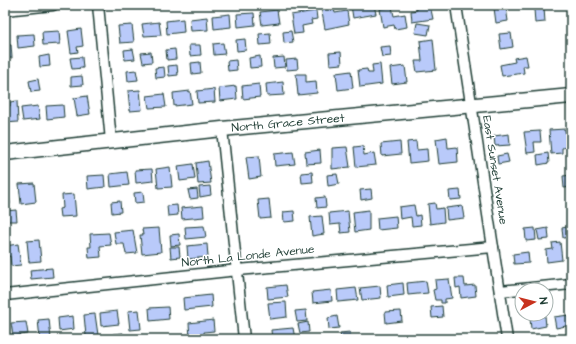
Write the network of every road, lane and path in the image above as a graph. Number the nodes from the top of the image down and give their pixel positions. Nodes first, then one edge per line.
1 (53, 5) edge
2 (98, 5) edge
3 (456, 5) edge
4 (5, 10) edge
5 (571, 96) edge
6 (472, 107) junction
7 (222, 129) junction
8 (111, 141) junction
9 (5, 153) edge
10 (494, 247) junction
11 (238, 270) junction
12 (571, 284) edge
13 (500, 292) junction
14 (5, 295) edge
15 (244, 339) edge
16 (507, 339) edge

1 - 4 street
2 - 8 street
3 - 6 street, East Sunset Avenue
5 - 6 street, North Grace Street
6 - 7 street, North Grace Street
6 - 10 street, East Sunset Avenue
7 - 8 street, North Grace Street
7 - 11 street
8 - 9 street, North Grace Street
10 - 11 street, North La Londe Avenue
10 - 13 street, East Sunset Avenue
11 - 14 street, North La Londe Avenue
11 - 15 street
12 - 13 street
13 - 16 street, East Sunset Avenue

